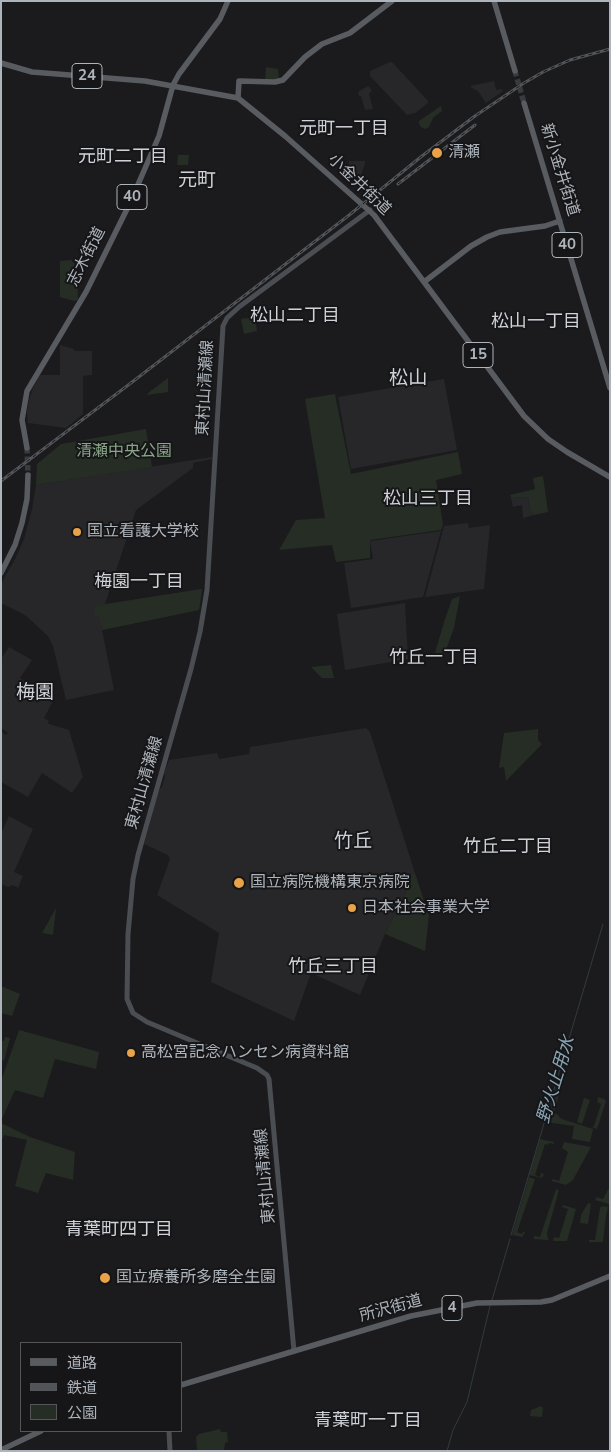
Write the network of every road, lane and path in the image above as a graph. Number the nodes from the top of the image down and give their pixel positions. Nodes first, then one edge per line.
1 (228, 1) edge
2 (392, 1) edge
3 (494, 1) edge
4 (1, 63) edge
5 (515, 71) tunnel mouth
6 (173, 85) junction
7 (238, 98) junction
8 (524, 103) tunnel mouth
9 (370, 210) junction
10 (560, 221) junction
11 (424, 282) junction
12 (610, 388) edge
13 (27, 448) tunnel mouth
14 (28, 475) tunnel mouth
15 (610, 477) edge
16 (1, 574) edge
17 (610, 1276) edge
18 (294, 1351) junction
19 (182, 1385) edge
20 (38, 1432) edge
21 (170, 1432) edge
22 (1, 1450) edge
23 (170, 1451) edge

1 - 6 main road, 志木街道 / 40
2 - 7 main road
3 - 5 main road
4 - 6 main road, 小金井街道 / 24
6 - 7 main road, 小金井街道 / 24
6 - 13 main road, 志木街道 / 40
7 - 9 main road, 小金井街道 / 15
8 - 10 main road, 新小金井街道 / 40
9 - 11 main road, 小金井街道 / 15
9 - 18 main road, 東村山清瀬線
10 - 11 main road
10 - 12 main road, 新小金井街道 / 40
11 - 15 main road, 小金井街道 / 15
14 - 16 main road
17 - 18 main road, 所沢街道 / 4
18 - 19 main road, 所沢街道 / 4
20 - 22 main road
21 - 23 main road

